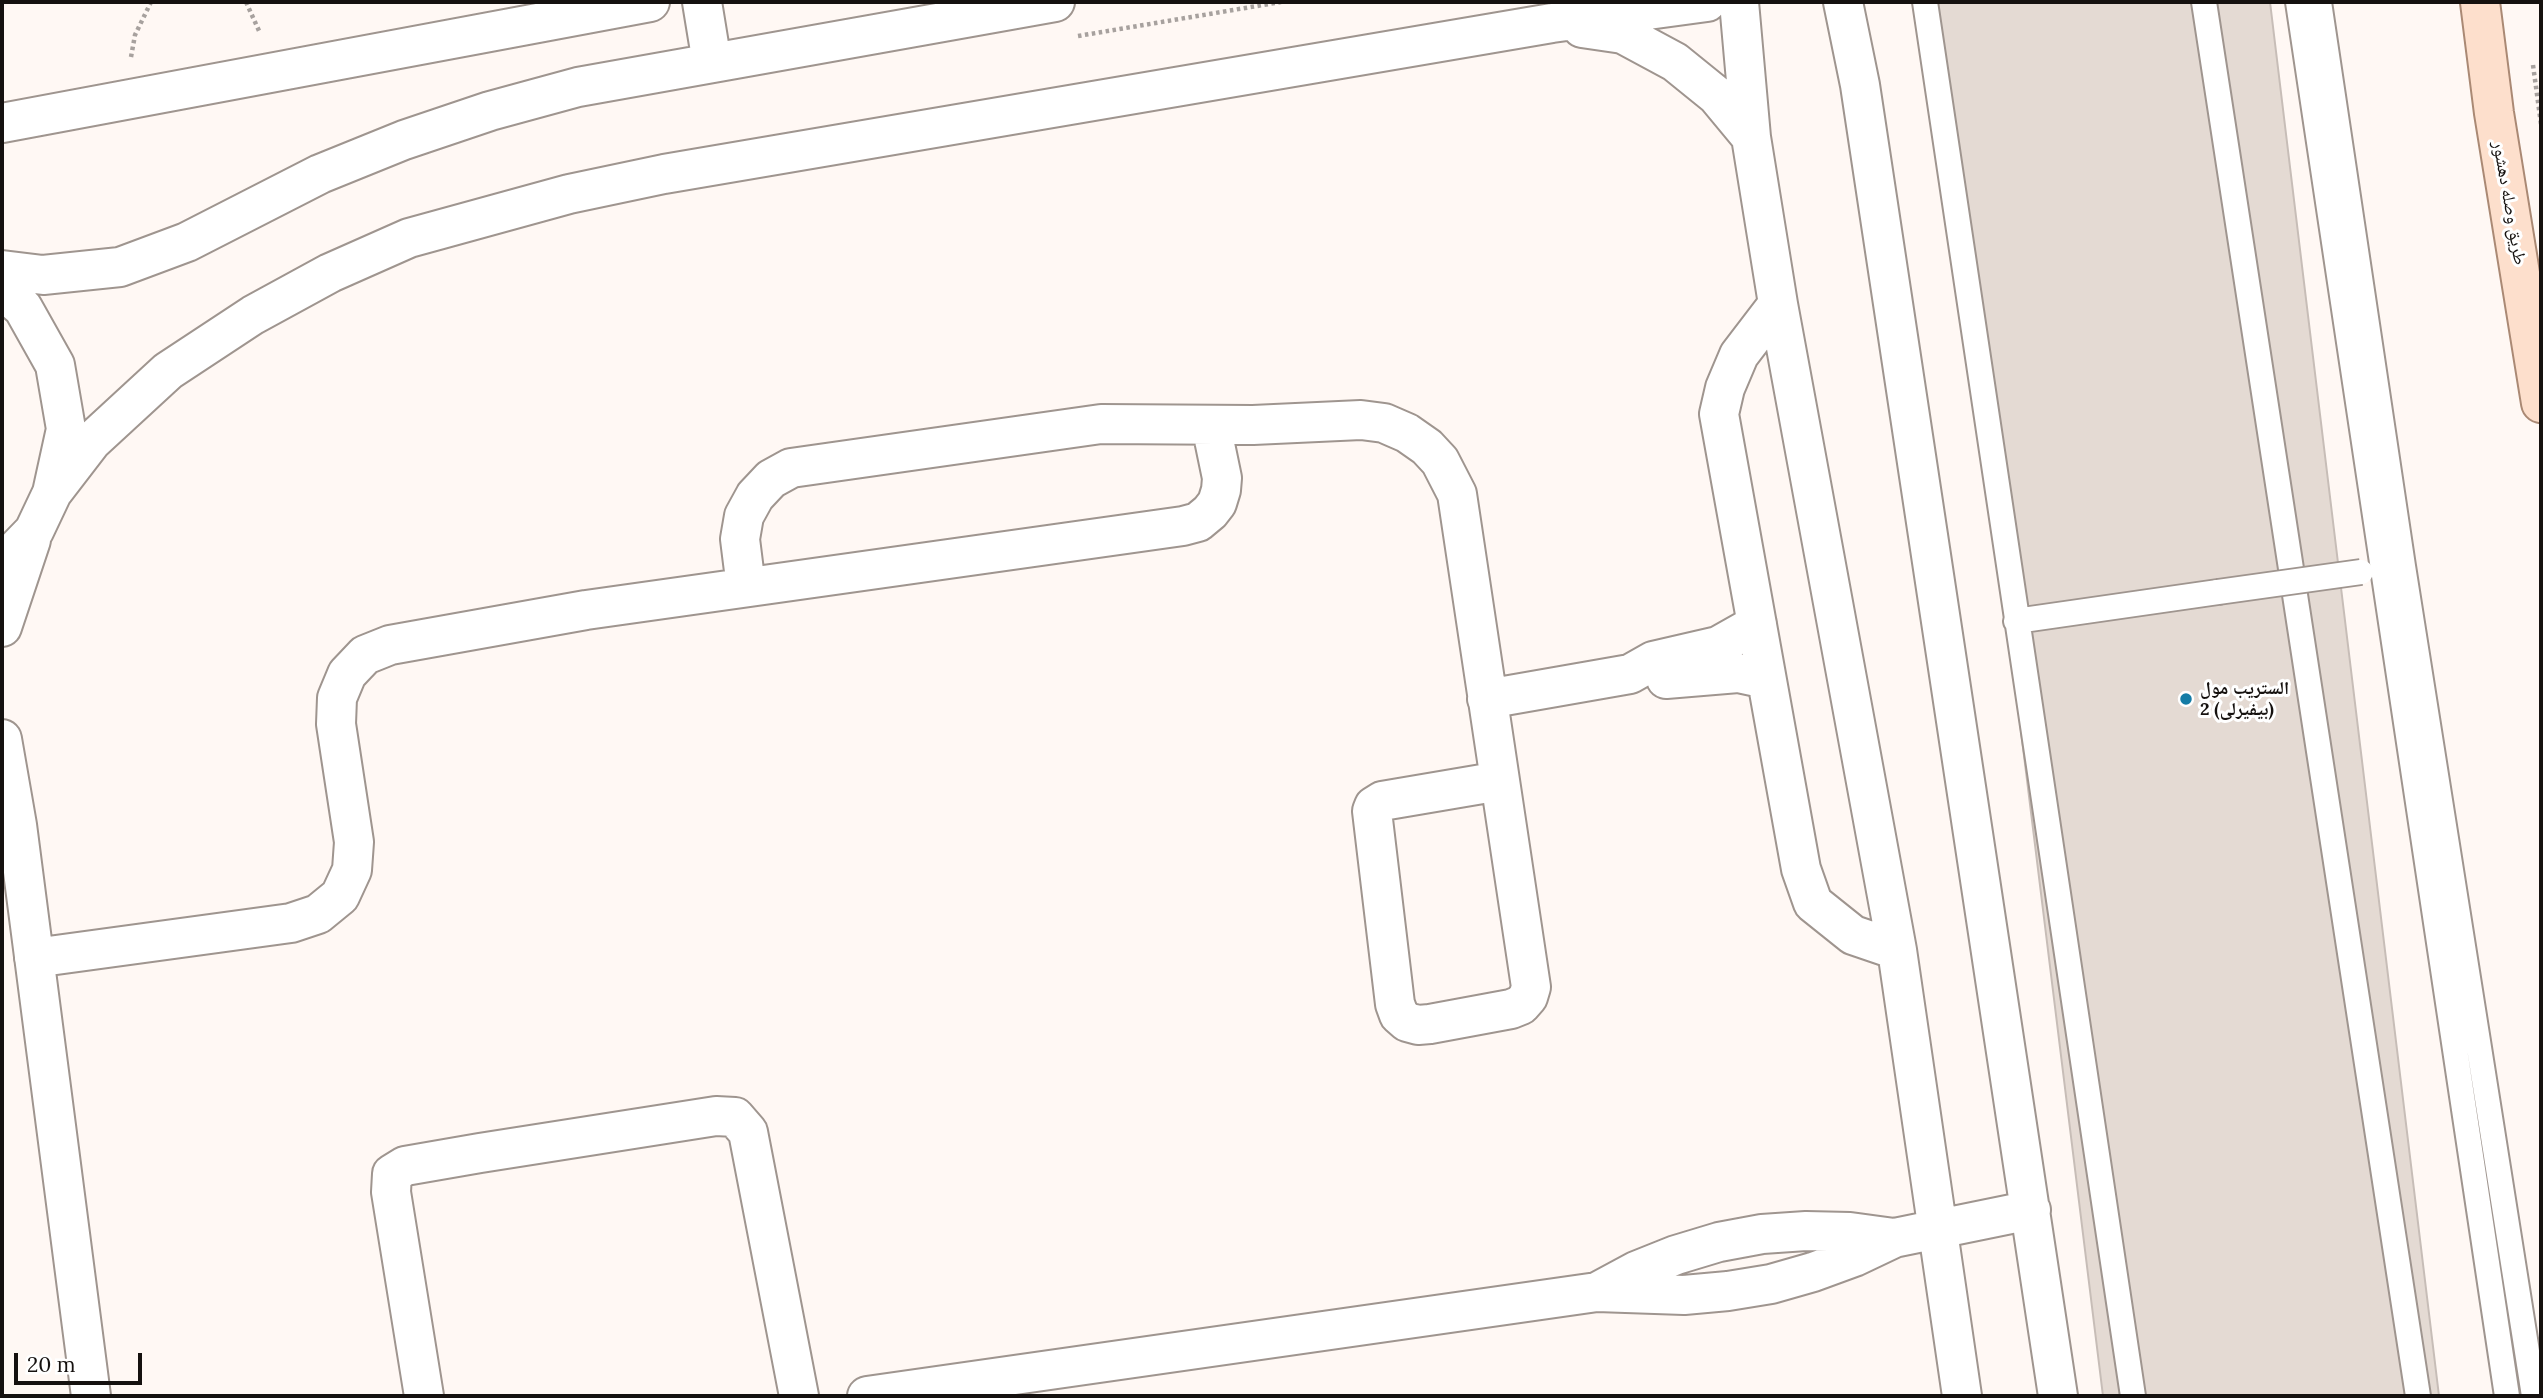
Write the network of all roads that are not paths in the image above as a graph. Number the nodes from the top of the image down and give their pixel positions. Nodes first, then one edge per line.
1 (650, 2) edge
2 (702, 2) edge
3 (1055, 2) edge
4 (1707, 2) edge
5 (1739, 2) edge
6 (1843, 2) edge
7 (1925, 2) edge
8 (2204, 2) edge
9 (2298, 2) edge
10 (2319, 2) edge
11 (2480, 2) edge
12 (1552, 23) junction
13 (712, 63) junction
14 (2, 123) edge
15 (1751, 137) junction
16 (2, 270) edge
17 (2, 290) edge
18 (1778, 304) junction
19 (2541, 403) edge
20 (1211, 425) junction
21 (52, 493) junction
22 (34, 531) junction
23 (2, 564) edge
24 (2382, 569) junction
25 (746, 587) junction
26 (2016, 621) junction
27 (1757, 624) junction
28 (2, 627) edge
29 (1630, 674) junction
30 (1766, 679) junction
31 (1487, 699) junction
32 (2, 739) edge
33 (1500, 781) junction
34 (10, 825) edge
35 (2434, 834) junction
36 (1897, 950) junction
37 (34, 958) junction
38 (2031, 1210) junction
39 (1938, 1230) junction
40 (1894, 1238) junction
41 (1597, 1292) junction
42 (91, 1396) edge
43 (424, 1396) edge
44 (800, 1396) edge
45 (867, 1396) edge
46 (1962, 1396) edge
47 (2058, 1396) edge
48 (2133, 1396) edge
49 (2418, 1396) edge
50 (2507, 1396) edge
51 (2534, 1396) edge

1 - 14 street
2 - 13 street
3 - 13 street
4 - 12 street
5 - 15 street
6 - 38 street
7 - 26 lane
8 - 49 lane
9 - 24 lane
10 - 24 lane
11 - 19 main road, طريق وصله دهشور
12 - 15 street
12 - 21 street
13 - 16 street
15 - 18 street
17 - 21 street
18 - 27 street
18 - 36 street
20 - 25 street
20 - 25 street
20 - 31 street
21 - 22 street
22 - 23 street
22 - 28 street
24 - 26 lane, bridge
24 - 35 lane
25 - 37 street
26 - 48 lane
27 - 29 street
27 - 30 street
29 - 30 street
29 - 31 street
30 - 36 street
31 - 33 street
32 - 34 street
33 - 33 street
34 - 37 street
35 - 50 lane
35 - 51 lane
36 - 39 street
37 - 42 street
38 - 39 street
38 - 47 street
39 - 40 street
39 - 46 street
40 - 41 street
40 - 41 street
41 - 45 street
43 - 44 street

